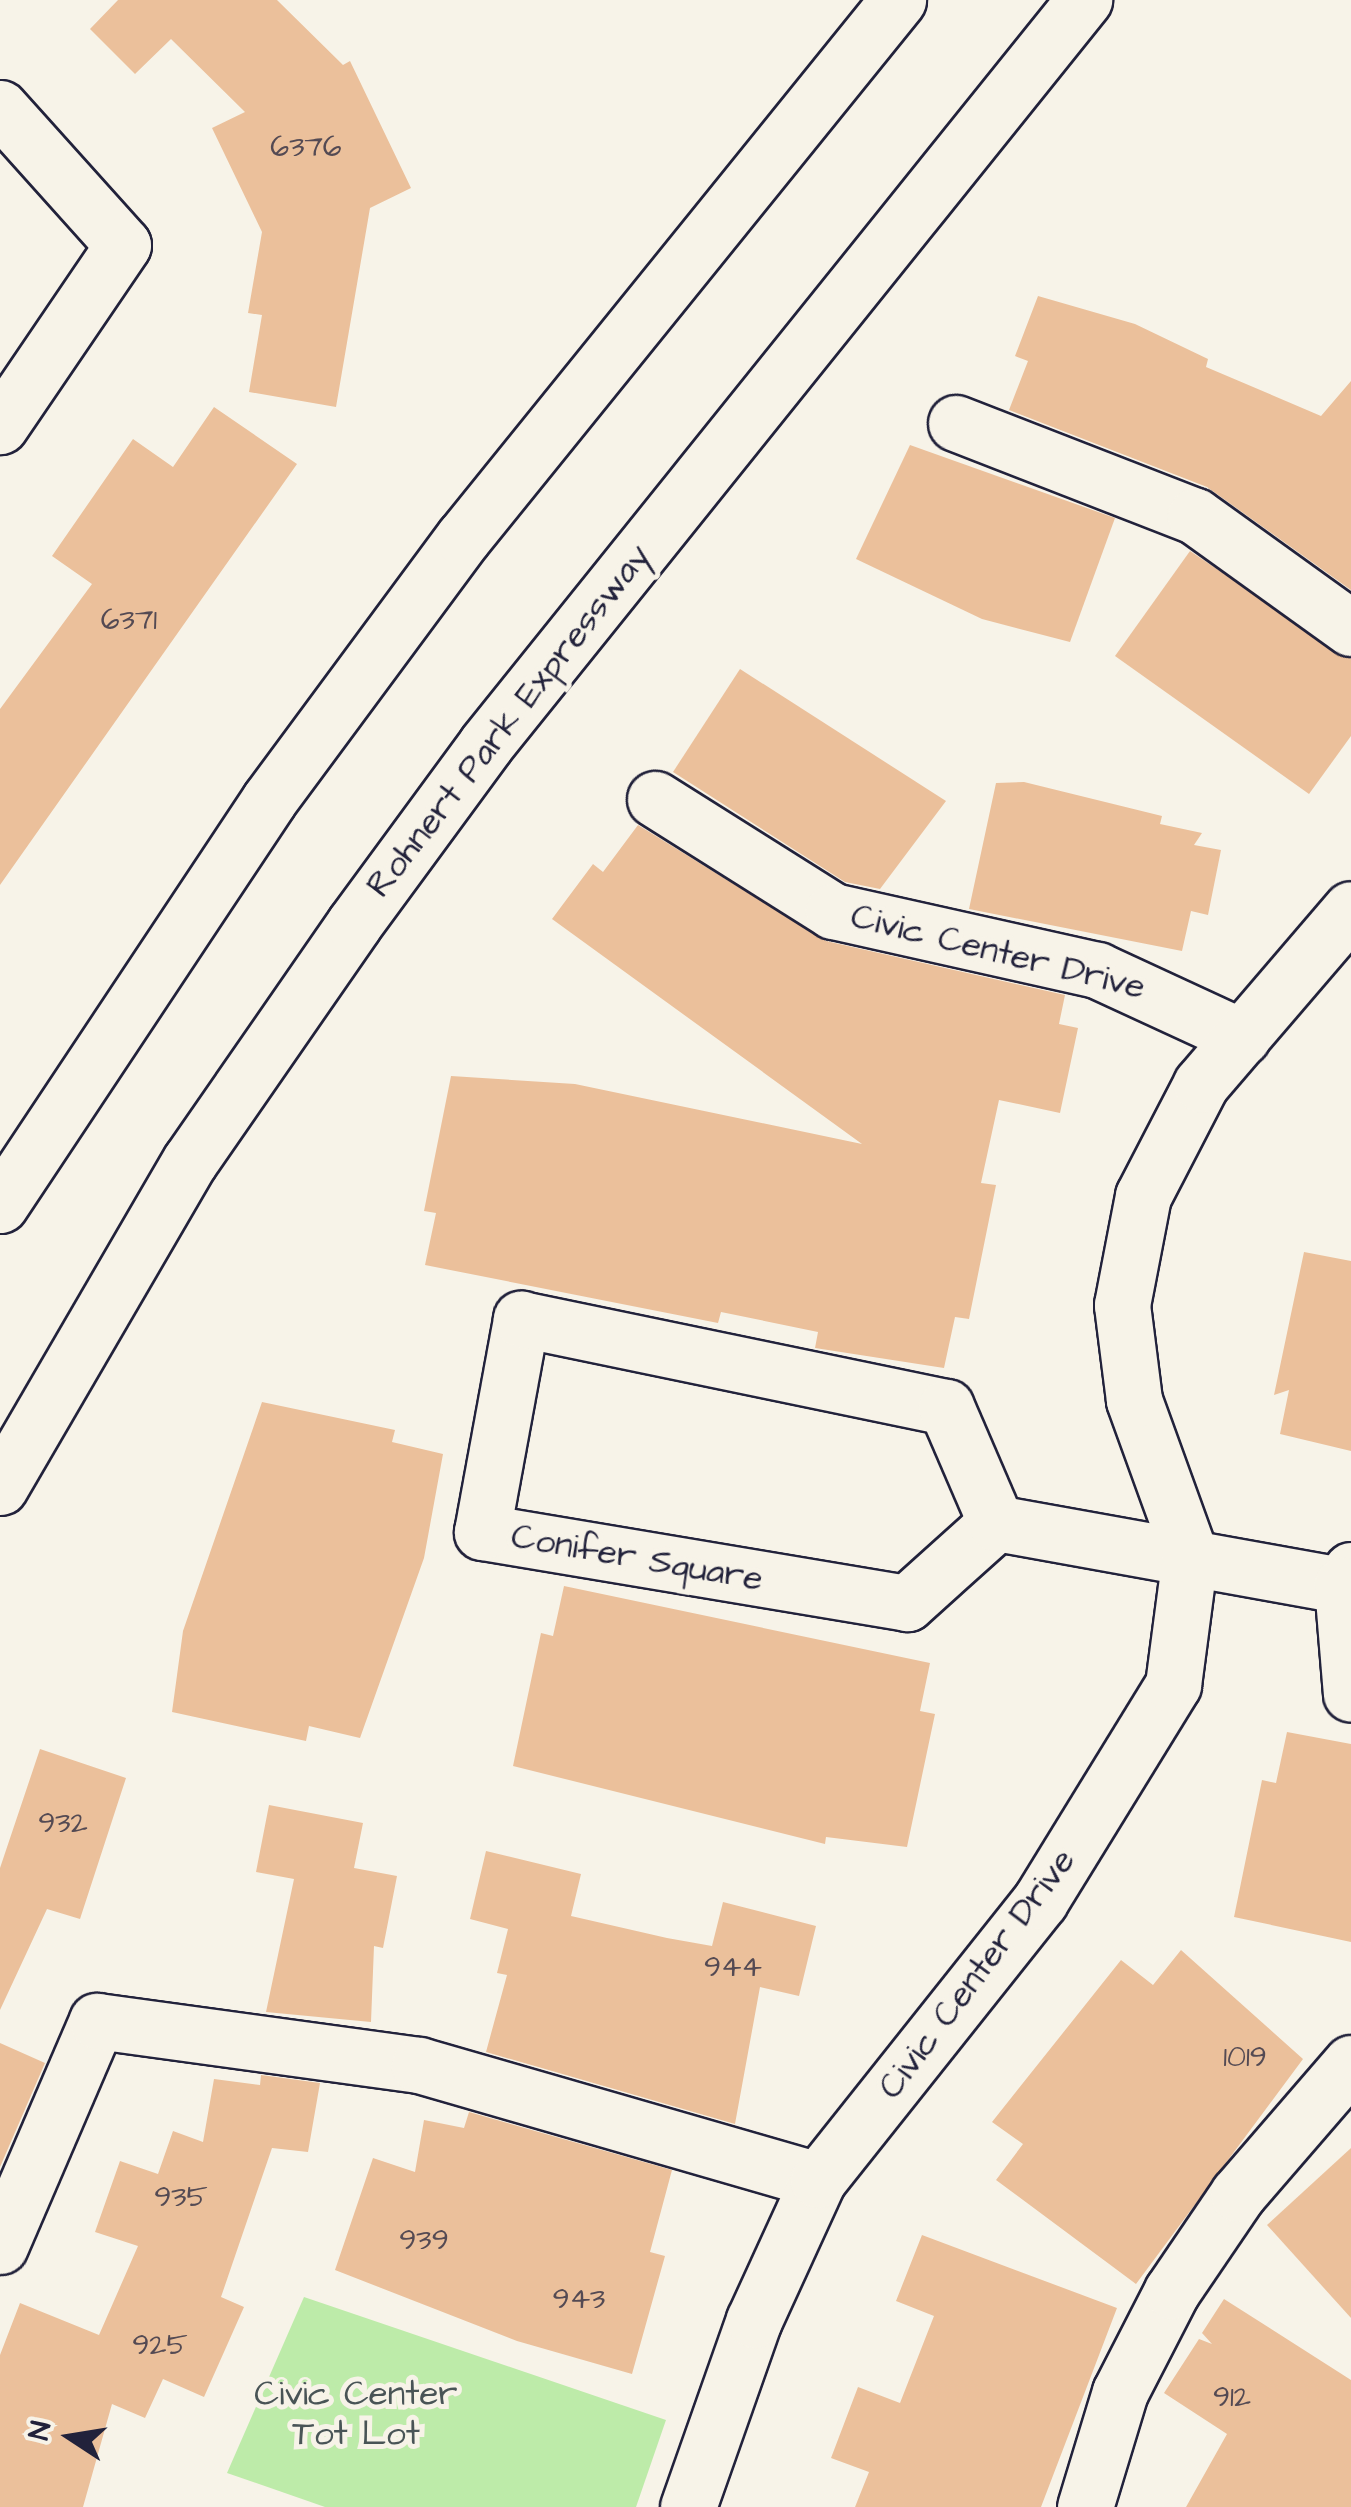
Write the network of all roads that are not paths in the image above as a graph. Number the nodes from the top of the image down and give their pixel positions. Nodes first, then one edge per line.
1 (898, 0) edge
2 (1084, 0) edge
3 (0, 108) edge
4 (956, 423) dead end
5 (0, 426) edge
6 (1351, 628) edge
7 (655, 800) dead end
8 (1351, 909) edge
9 (1242, 1037) junction
10 (0, 1206) edge
11 (0, 1487) edge
12 (996, 1523) junction
13 (1190, 1556) junction
14 (1346, 1577) edge
15 (1351, 1694) edge
16 (1351, 2063) edge
17 (818, 2180) junction
18 (0, 2246) edge
19 (688, 2507) edge
20 (1084, 2507) edge

1 - 10 street
2 - 11 street, Rohnert Park Expressway
3 - 5 street
4 - 6 street
7 - 9 street, Civic Center Drive
8 - 9 street, Civic Center Drive
9 - 13 street, Civic Center Drive
12 - 12 street, Conifer Square
12 - 13 street
13 - 14 street
13 - 17 street, Civic Center Drive
14 - 15 street
16 - 20 street
17 - 18 street
17 - 19 street, Civic Center Drive

